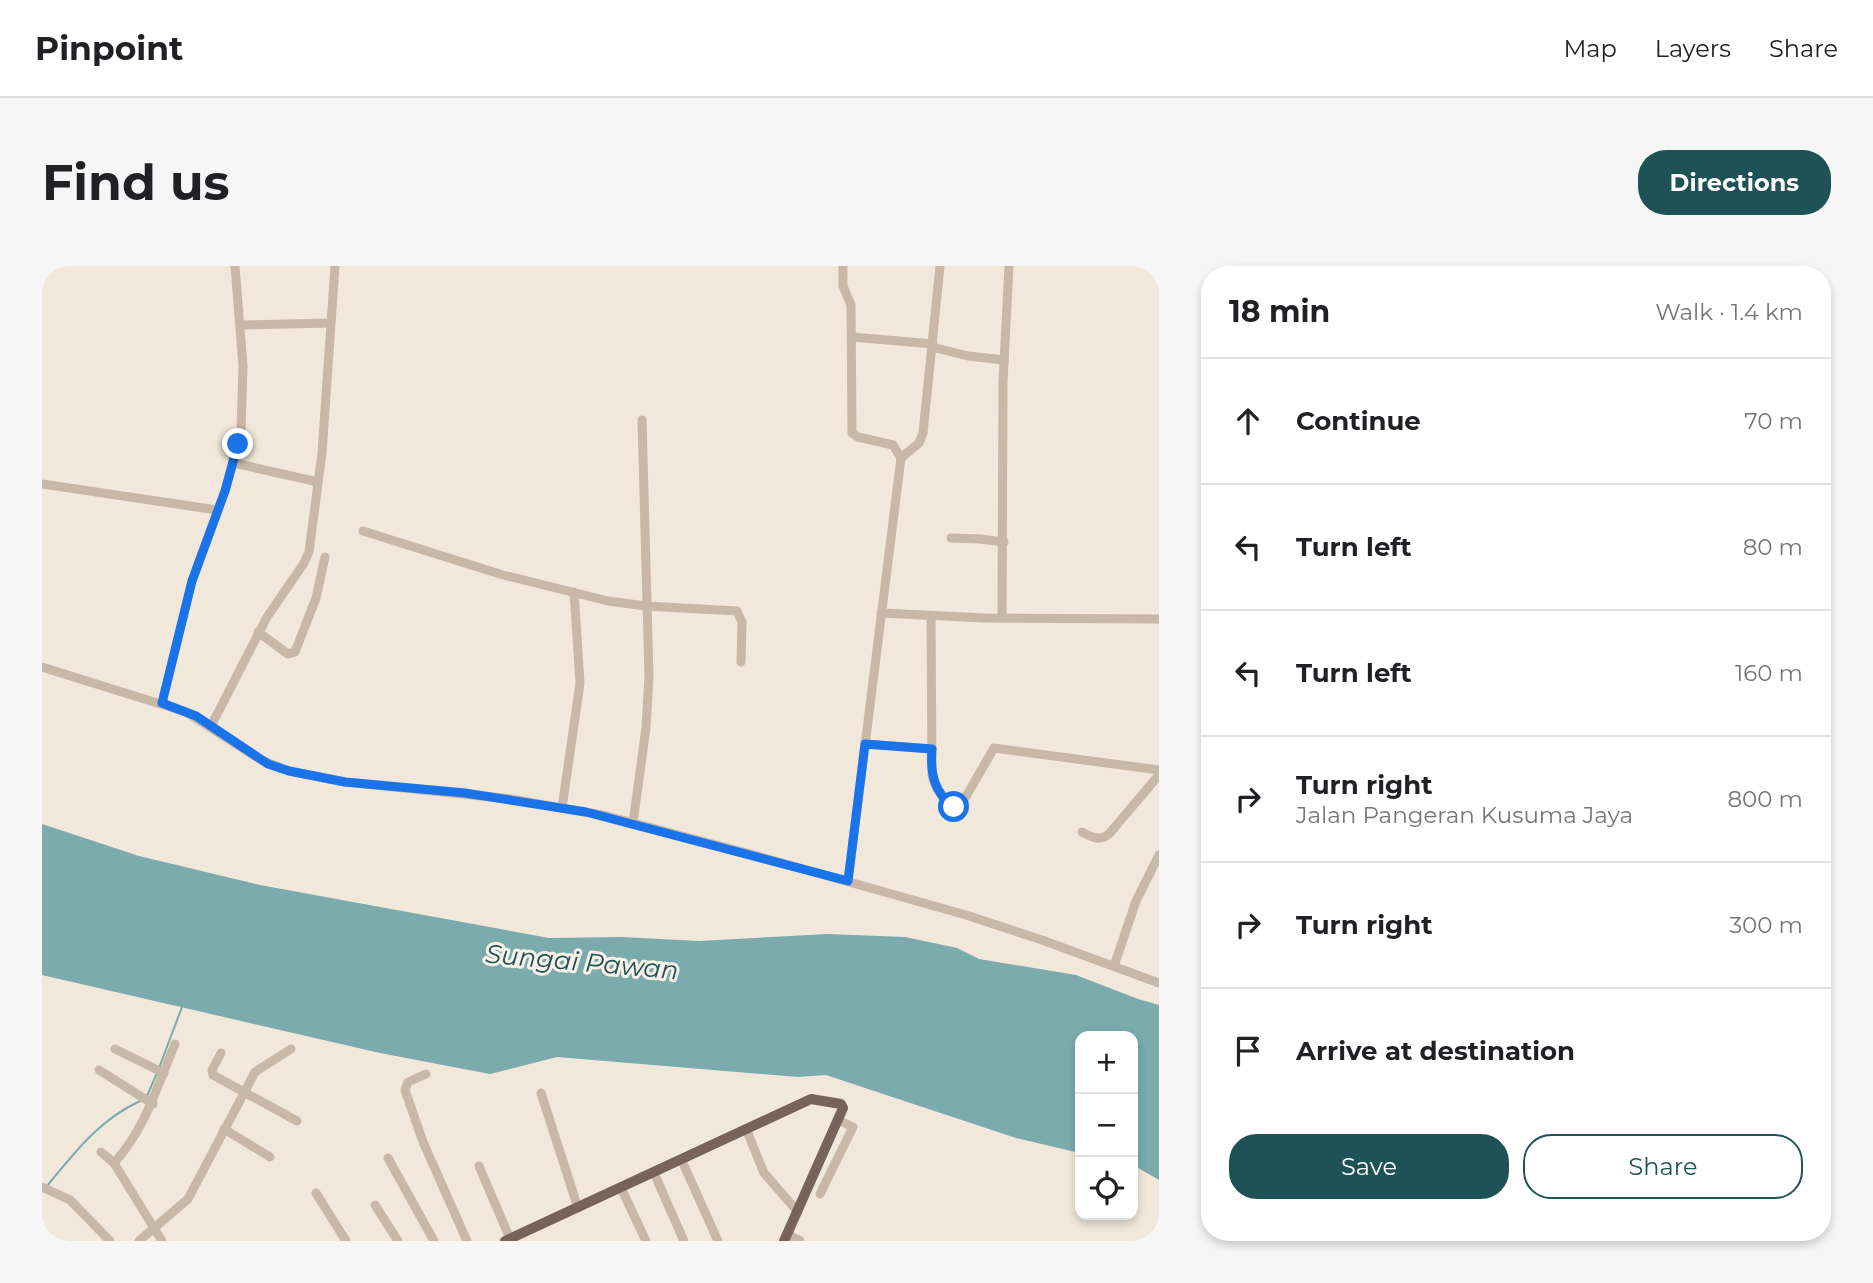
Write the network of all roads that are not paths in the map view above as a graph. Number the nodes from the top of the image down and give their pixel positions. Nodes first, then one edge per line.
1 (235, 266) edge
2 (335, 266) edge
3 (843, 266) edge
4 (940, 266) edge
5 (1009, 266) edge
6 (330, 323) junction
7 (241, 325) junction
8 (852, 337) junction
9 (933, 346) junction
10 (1004, 360) junction
11 (642, 420) dead end
12 (901, 458) junction
13 (234, 463) junction
14 (318, 482) junction
15 (42, 484) edge
16 (218, 510) junction
17 (363, 531) dead end
18 (951, 538) dead end
19 (1004, 542) junction
20 (325, 556) dead end
21 (574, 593) junction
22 (646, 606) junction
23 (881, 613) junction
24 (931, 616) junction
25 (1002, 618) junction
26 (1159, 619) edge
27 (258, 632) junction
28 (741, 662) dead end
29 (42, 667) edge
30 (162, 703) junction
31 (211, 726) junction
32 (865, 744) junction
33 (932, 749) junction
34 (1159, 770) edge
35 (1159, 775) edge
36 (562, 808) junction
37 (633, 823) junction
38 (1082, 832) dead end
39 (1159, 855) edge
40 (848, 881) junction
41 (1114, 966) junction
42 (1159, 983) edge
43 (175, 1044) dead end
44 (115, 1049) dead end
45 (291, 1049) dead end
46 (221, 1054) dead end
47 (99, 1070) dead end
48 (164, 1073) junction
49 (426, 1074) dead end
50 (244, 1091) junction
51 (541, 1093) dead end
52 (153, 1104) junction
53 (296, 1121) dead end
54 (846, 1123) junction
55 (224, 1129) junction
56 (747, 1131) junction
57 (102, 1152) dead end
58 (270, 1157) dead end
59 (388, 1158) dead end
60 (682, 1161) junction
61 (114, 1163) junction
62 (479, 1166) dead end
63 (654, 1173) junction
64 (42, 1187) edge
65 (621, 1188) junction
66 (316, 1193) dead end
67 (820, 1194) dead end
68 (374, 1205) dead end
69 (578, 1208) junction
70 (798, 1212) junction
71 (155, 1228) junction
72 (792, 1238) edge
73 (509, 1240) edge
74 (110, 1241) edge
75 (139, 1241) edge
76 (162, 1241) edge
77 (346, 1241) edge
78 (398, 1241) edge
79 (434, 1241) edge
80 (467, 1241) edge
81 (646, 1241) edge
82 (684, 1241) edge
83 (718, 1241) edge

1 - 7 street
2 - 6 street
3 - 8 street
4 - 9 street
5 - 10 street
6 - 7 street
6 - 14 street
7 - 13 street
8 - 9 street
8 - 12 street
9 - 10 street
9 - 12 street
10 - 19 street
11 - 22 street
12 - 23 street
13 - 14 street
13 - 16 street
14 - 27 street
15 - 16 street
16 - 30 street
17 - 21 street
18 - 19 street
19 - 25 street
20 - 27 street
21 - 22 street
21 - 36 street
22 - 28 street
22 - 37 street
23 - 24 street
23 - 32 street
24 - 25 street
24 - 33 street
25 - 26 street
27 - 31 street
29 - 30 street
30 - 31 street
31 - 36 street
32 - 33 street
32 - 40 street
33 - 34 street
35 - 38 street
36 - 37 street
37 - 40 street
39 - 41 street
40 - 41 street
41 - 42 street
43 - 48 street
44 - 48 street
45 - 50 street
46 - 50 street
47 - 52 street
48 - 52 street
49 - 80 street
50 - 53 street
50 - 55 street
51 - 69 street
52 - 61 street
54 - 56 main road
54 - 67 street
54 - 70 main road
55 - 58 street
55 - 71 street
56 - 60 main road
56 - 70 street
57 - 61 street
59 - 79 street
60 - 63 main road
60 - 83 street
61 - 71 street
62 - 73 street
63 - 65 main road
63 - 82 street
64 - 74 street
65 - 69 main road
65 - 81 street
66 - 77 street
68 - 78 street
69 - 73 main road
70 - 72 main road
71 - 75 street
71 - 76 street

